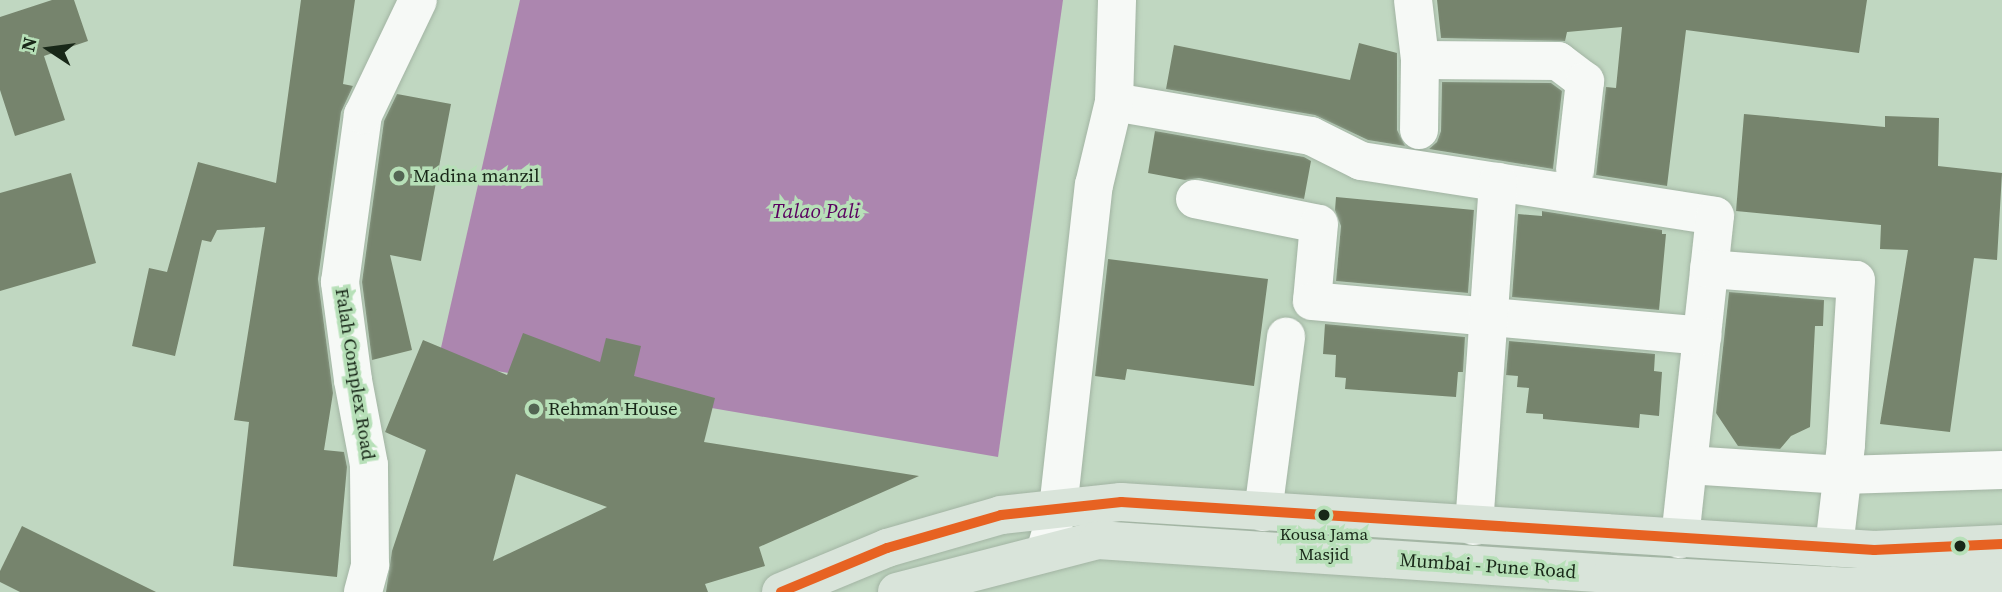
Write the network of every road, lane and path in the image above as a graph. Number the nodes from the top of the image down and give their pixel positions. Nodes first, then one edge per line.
1 (418, 0) edge
2 (1117, 0) edge
3 (1413, 0) edge
4 (1420, 60) junction
5 (1114, 102) junction
6 (1419, 130) dead end
7 (1575, 170) dead end
8 (1498, 182) junction
9 (1195, 199) dead end
10 (1709, 269) junction
11 (1489, 317) junction
12 (1702, 336) junction
13 (1286, 337) dead end
14 (1688, 465) junction
15 (2002, 470) edge
16 (1843, 475) junction
17 (1058, 509) junction
18 (1263, 512) junction
19 (1474, 526) junction
20 (1679, 539) junction
21 (905, 543) junction
22 (1834, 547) junction
23 (2002, 549) edge
24 (1045, 552) junction
25 (1902, 588) edge
26 (907, 590) edge
27 (363, 592) edge
28 (781, 592) edge

1 - 27 street, Falah Complex Road
2 - 5 street
3 - 4 street
4 - 6 street
4 - 7 street
5 - 8 street
5 - 17 street
8 - 10 street
8 - 11 street
9 - 11 street
10 - 12 street
10 - 16 street
11 - 12 street
11 - 19 street
12 - 14 street
13 - 18 street
14 - 16 street
14 - 20 street
15 - 16 street
16 - 22 street
17 - 18 main road, Mumbai - Pune Road
17 - 21 main road, Mumbai - Pune Road
17 - 24 street
18 - 19 main road, Mumbai - Pune Road
19 - 20 main road, Mumbai - Pune Road
20 - 22 main road, Mumbai - Pune Road
21 - 26 street
21 - 28 main road, Mumbai - Pune Road
22 - 23 main road, Mumbai - Pune Road
23 - 25 main road, Mumbai - Pune Road
24 - 25 main road, Mumbai - Pune Road
24 - 26 main road, Mumbai - Pune Road

